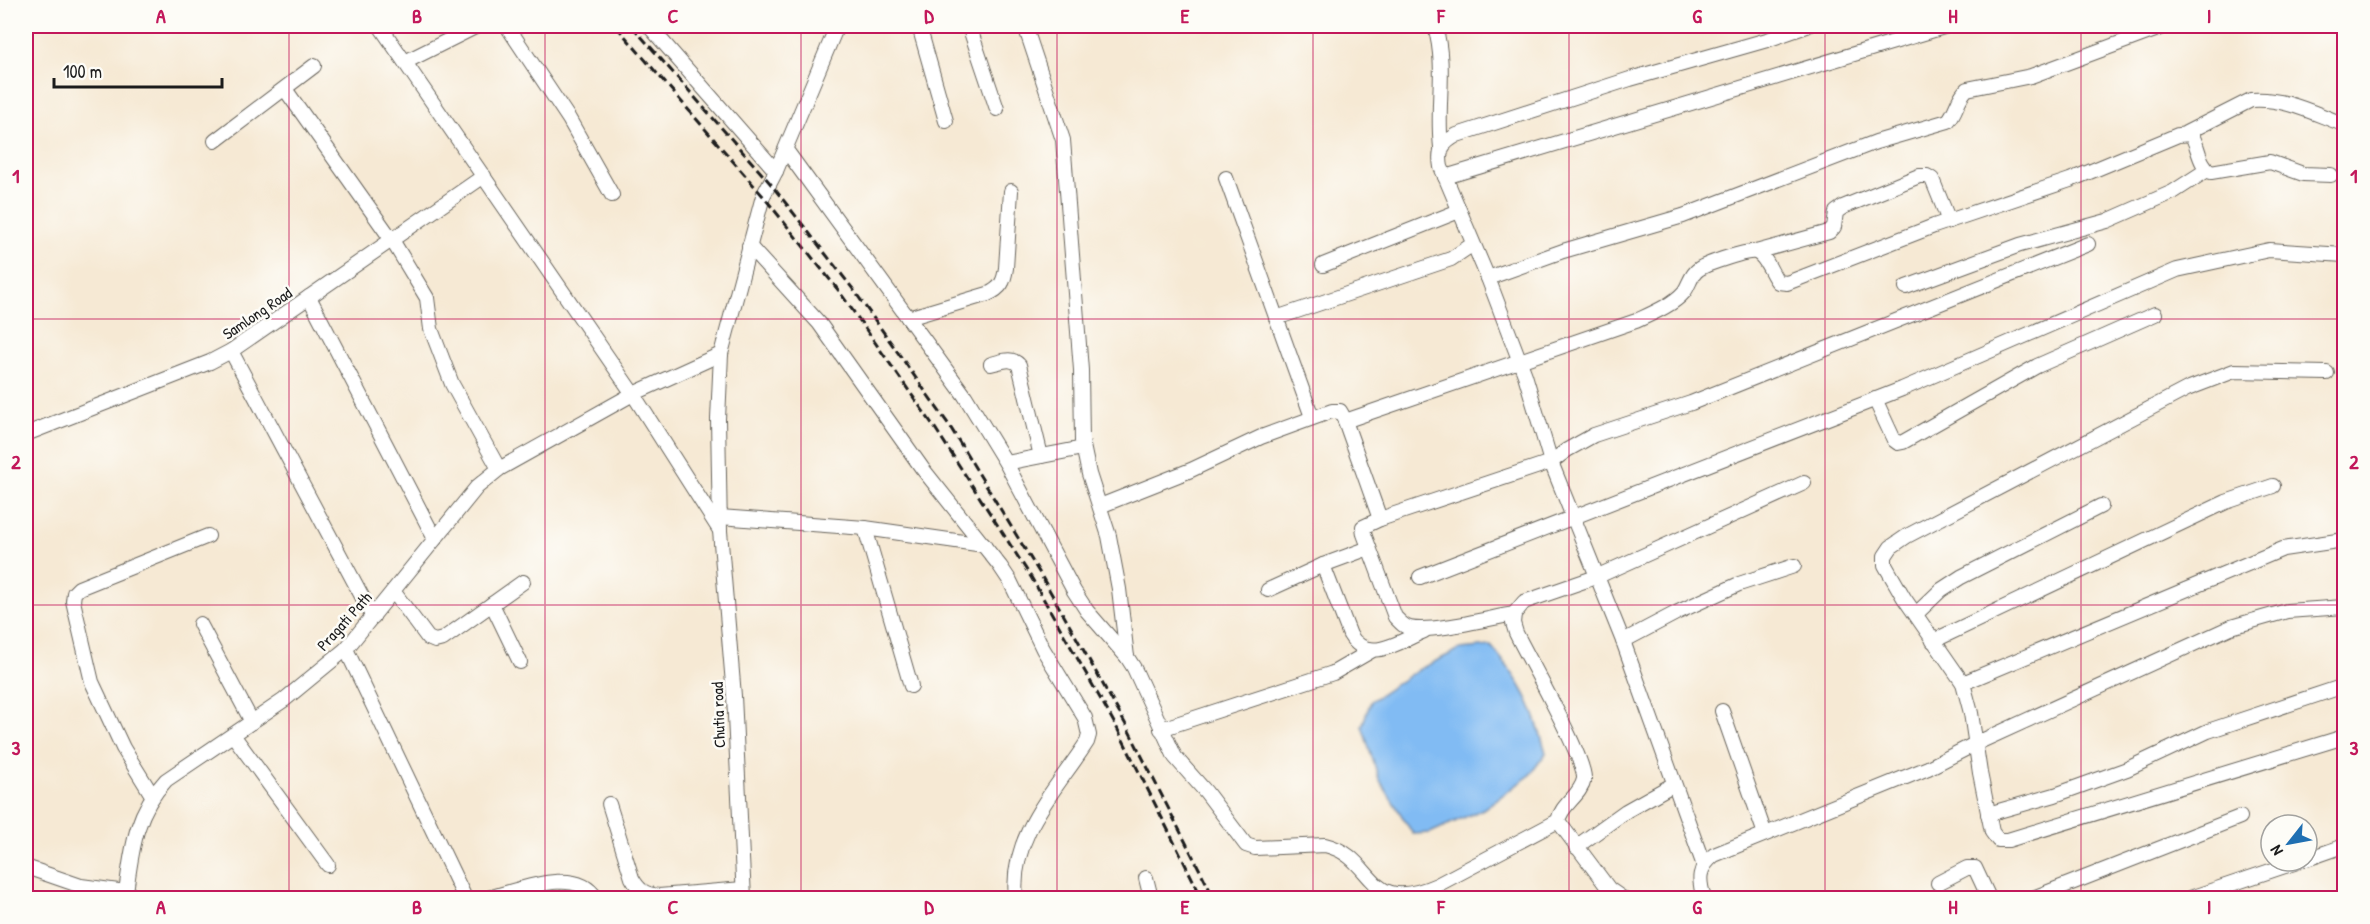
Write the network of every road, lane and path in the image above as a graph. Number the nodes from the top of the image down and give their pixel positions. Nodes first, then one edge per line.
1 (380, 26) edge
2 (477, 26) edge
3 (507, 26) edge
4 (649, 26) edge
5 (837, 26) edge
6 (919, 26) edge
7 (969, 26) edge
8 (1025, 26) edge
9 (1435, 26) edge
10 (1807, 26) edge
11 (1947, 26) edge
12 (2166, 26) edge
13 (405, 62) junction
14 (314, 66) dead end
15 (285, 88) junction
16 (997, 109) dead end
17 (946, 121) dead end
18 (2343, 124) dead end
19 (2186, 133) junction
20 (215, 141) dead end
21 (1441, 147) junction
22 (786, 150) junction
23 (2207, 170) junction
24 (776, 171) junction
25 (2331, 175) dead end
26 (484, 176) junction
27 (1445, 177) junction
28 (1226, 178) dead end
29 (1011, 191) dead end
30 (612, 195) dead end
31 (1459, 211) junction
32 (1949, 221) junction
33 (392, 240) junction
34 (1473, 244) junction
35 (2088, 244) dead end
36 (749, 246) junction
37 (1756, 252) junction
38 (2344, 255) edge
39 (1323, 265) dead end
40 (1488, 278) junction
41 (1906, 287) dead end
42 (309, 297) junction
43 (2155, 314) dead end
44 (908, 318) junction
45 (1276, 318) junction
46 (231, 351) junction
47 (721, 354) junction
48 (1520, 360) junction
49 (991, 364) dead end
50 (2327, 373) dead end
51 (633, 394) junction
52 (1875, 399) junction
53 (1312, 417) junction
54 (1345, 421) junction
55 (26, 434) edge
56 (1083, 448) junction
57 (1041, 456) junction
58 (1551, 462) junction
59 (1006, 463) junction
60 (499, 469) junction
61 (1804, 483) dead end
62 (2273, 486) dead end
63 (2101, 506) dead end
64 (1100, 507) junction
65 (1572, 516) junction
66 (1380, 519) junction
67 (720, 524) junction
68 (865, 528) junction
69 (208, 536) dead end
70 (435, 539) junction
71 (2344, 540) edge
72 (984, 545) junction
73 (1369, 548) junction
74 (1323, 565) junction
75 (1794, 566) dead end
76 (1419, 577) dead end
77 (1596, 577) junction
78 (523, 582) dead end
79 (1268, 590) dead end
80 (393, 591) junction
81 (492, 604) junction
82 (2344, 607) edge
83 (1514, 614) junction
84 (1916, 614) junction
85 (373, 616) junction
86 (200, 624) dead end
87 (1431, 628) junction
88 (1623, 641) junction
89 (1933, 641) junction
90 (346, 649) junction
91 (1371, 651) junction
92 (1126, 657) junction
93 (520, 662) dead end
94 (1963, 683) junction
95 (911, 686) dead end
96 (2344, 686) edge
97 (1722, 711) dead end
98 (252, 722) junction
99 (1161, 729) junction
100 (233, 735) junction
101 (2344, 738) edge
102 (1977, 743) junction
103 (1674, 784) junction
104 (152, 795) junction
105 (609, 804) dead end
106 (1988, 814) junction
107 (2240, 817) dead end
108 (1558, 821) junction
109 (1765, 834) junction
110 (2344, 846) edge
111 (1576, 847) junction
112 (2319, 855) edge
113 (1703, 864) junction
114 (328, 865) dead end
115 (26, 867) edge
116 (2264, 873) edge
117 (1146, 878) dead end
118 (1938, 883) dead end
119 (744, 894) edge
120 (127, 895) edge
121 (1389, 896) edge
122 (465, 898) edge
123 (488, 898) edge
124 (596, 898) edge
125 (1016, 898) edge
126 (1151, 898) edge
127 (1622, 898) edge
128 (1704, 898) edge
129 (1989, 898) edge
130 (2033, 898) edge
131 (2190, 898) edge

1 - 13 street
2 - 13 street
3 - 30 street
4 - 24 street
5 - 22 street, Chutia road
6 - 17 street
7 - 16 street
8 - 56 street
9 - 21 street
10 - 21 street
11 - 27 street
12 - 40 street
13 - 26 street
14 - 15 street
15 - 20 street
15 - 33 street
18 - 19 street
19 - 23 street
19 - 32 street
21 - 27 street
22 - 24 street, Chutia road
22 - 44 street
23 - 25 street
23 - 41 street
24 - 36 street, Chutia road
26 - 33 street, Samlong Road
26 - 51 street
27 - 31 street
28 - 45 street
29 - 44 street
31 - 34 street
31 - 39 street
32 - 37 street
32 - 37 street
33 - 42 street, Samlong Road
33 - 60 street
34 - 40 street
34 - 45 street
35 - 58 street
36 - 47 street, Chutia road
36 - 72 street
37 - 48 street
38 - 52 street
40 - 48 street
42 - 46 street, Samlong Road
42 - 70 street
43 - 52 street
44 - 59 street
45 - 53 street
46 - 55 street, Samlong Road
46 - 85 street
47 - 51 street, Pragati Path
47 - 67 street, Chutia road
48 - 54 street
48 - 58 street
49 - 57 street
50 - 84 street
51 - 60 street, Pragati Path
51 - 67 street
52 - 65 street
53 - 54 street
53 - 64 street
54 - 66 street
56 - 57 street
56 - 64 street
57 - 59 street
58 - 65 street
58 - 66 street
59 - 92 street
60 - 70 street, Pragati Path
61 - 77 street
62 - 89 street
63 - 84 street
64 - 92 street
65 - 76 street
65 - 77 street
66 - 73 street
67 - 68 street
67 - 119 street, Chutia road
68 - 72 street
68 - 95 street
69 - 104 street
70 - 80 street, Pragati Path
71 - 94 street
72 - 125 street
73 - 74 street
73 - 87 street
74 - 79 street
74 - 91 street
75 - 88 street
77 - 83 street
77 - 88 street
78 - 81 street
80 - 81 street
80 - 85 street, Pragati Path
81 - 93 street
82 - 102 street
83 - 87 street
83 - 108 street
84 - 89 street
85 - 90 street, Pragati Path
86 - 98 street
87 - 91 street
88 - 103 street
89 - 94 street
90 - 98 street, Pragati Path
90 - 122 street
91 - 99 street
92 - 99 street
94 - 102 street
96 - 106 street
97 - 109 street
98 - 100 street, Pragati Path
99 - 121 street
100 - 104 street, Pragati Path
100 - 114 street
101 - 106 street
102 - 106 street
102 - 109 street
103 - 111 street
103 - 113 street
104 - 120 street, Pragati Path
105 - 119 street
107 - 130 street
108 - 111 street
108 - 121 street
109 - 113 street
110 - 112 street
111 - 127 street
113 - 128 street
115 - 120 street
116 - 131 street
117 - 126 street
118 - 129 street
123 - 124 street

